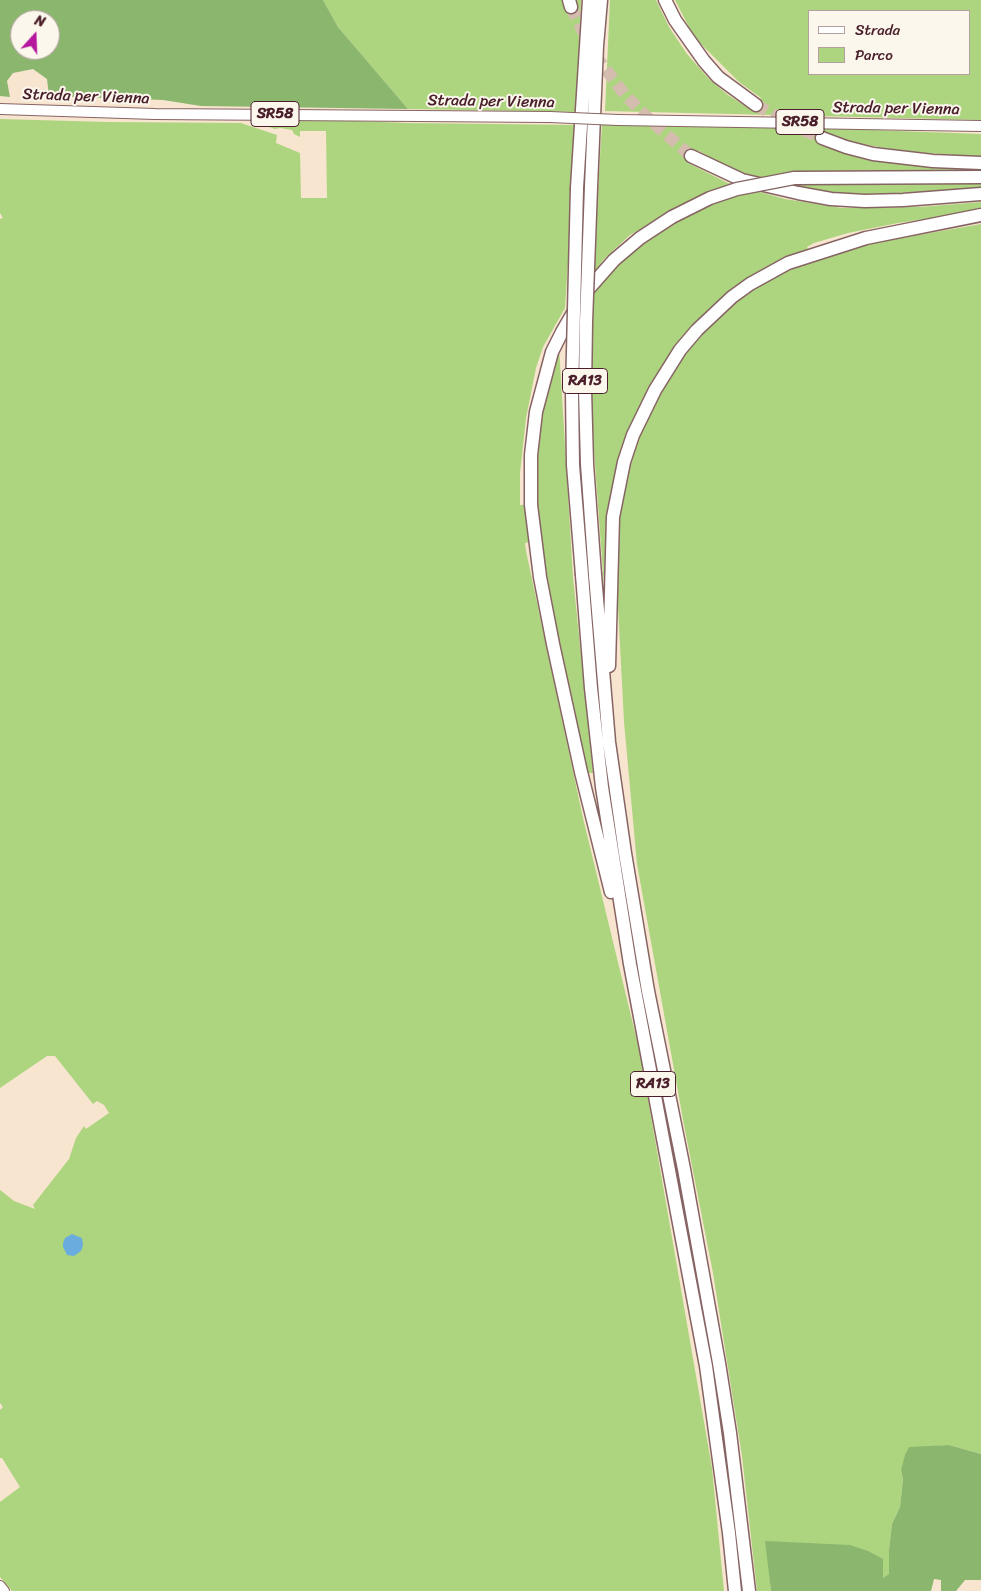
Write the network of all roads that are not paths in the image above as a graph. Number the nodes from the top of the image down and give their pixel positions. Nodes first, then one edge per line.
1 (589, 0) edge
2 (601, 0) edge
3 (665, 0) edge
4 (756, 106) tunnel mouth
5 (0, 109) edge
6 (981, 126) edge
7 (822, 138) tunnel mouth
8 (691, 156) tunnel mouth
9 (981, 164) edge
10 (981, 177) edge
11 (981, 194) edge
12 (981, 215) edge
13 (588, 575) junction
14 (605, 697) junction
15 (630, 964) junction
16 (0, 1586) edge
17 (4, 1591) edge
18 (735, 1591) edge
19 (749, 1591) edge

1 - 13 highway, RA13, bridge
2 - 13 highway, RA13, bridge
3 - 4 highway
5 - 6 main road, Strada per Vienna / SR58, bridge
7 - 9 highway
8 - 11 highway
10 - 15 highway, bridge
12 - 14 highway
13 - 14 highway, RA13
13 - 15 highway, RA13
14 - 19 highway, RA13
15 - 18 highway, RA13
16 - 17 main road

